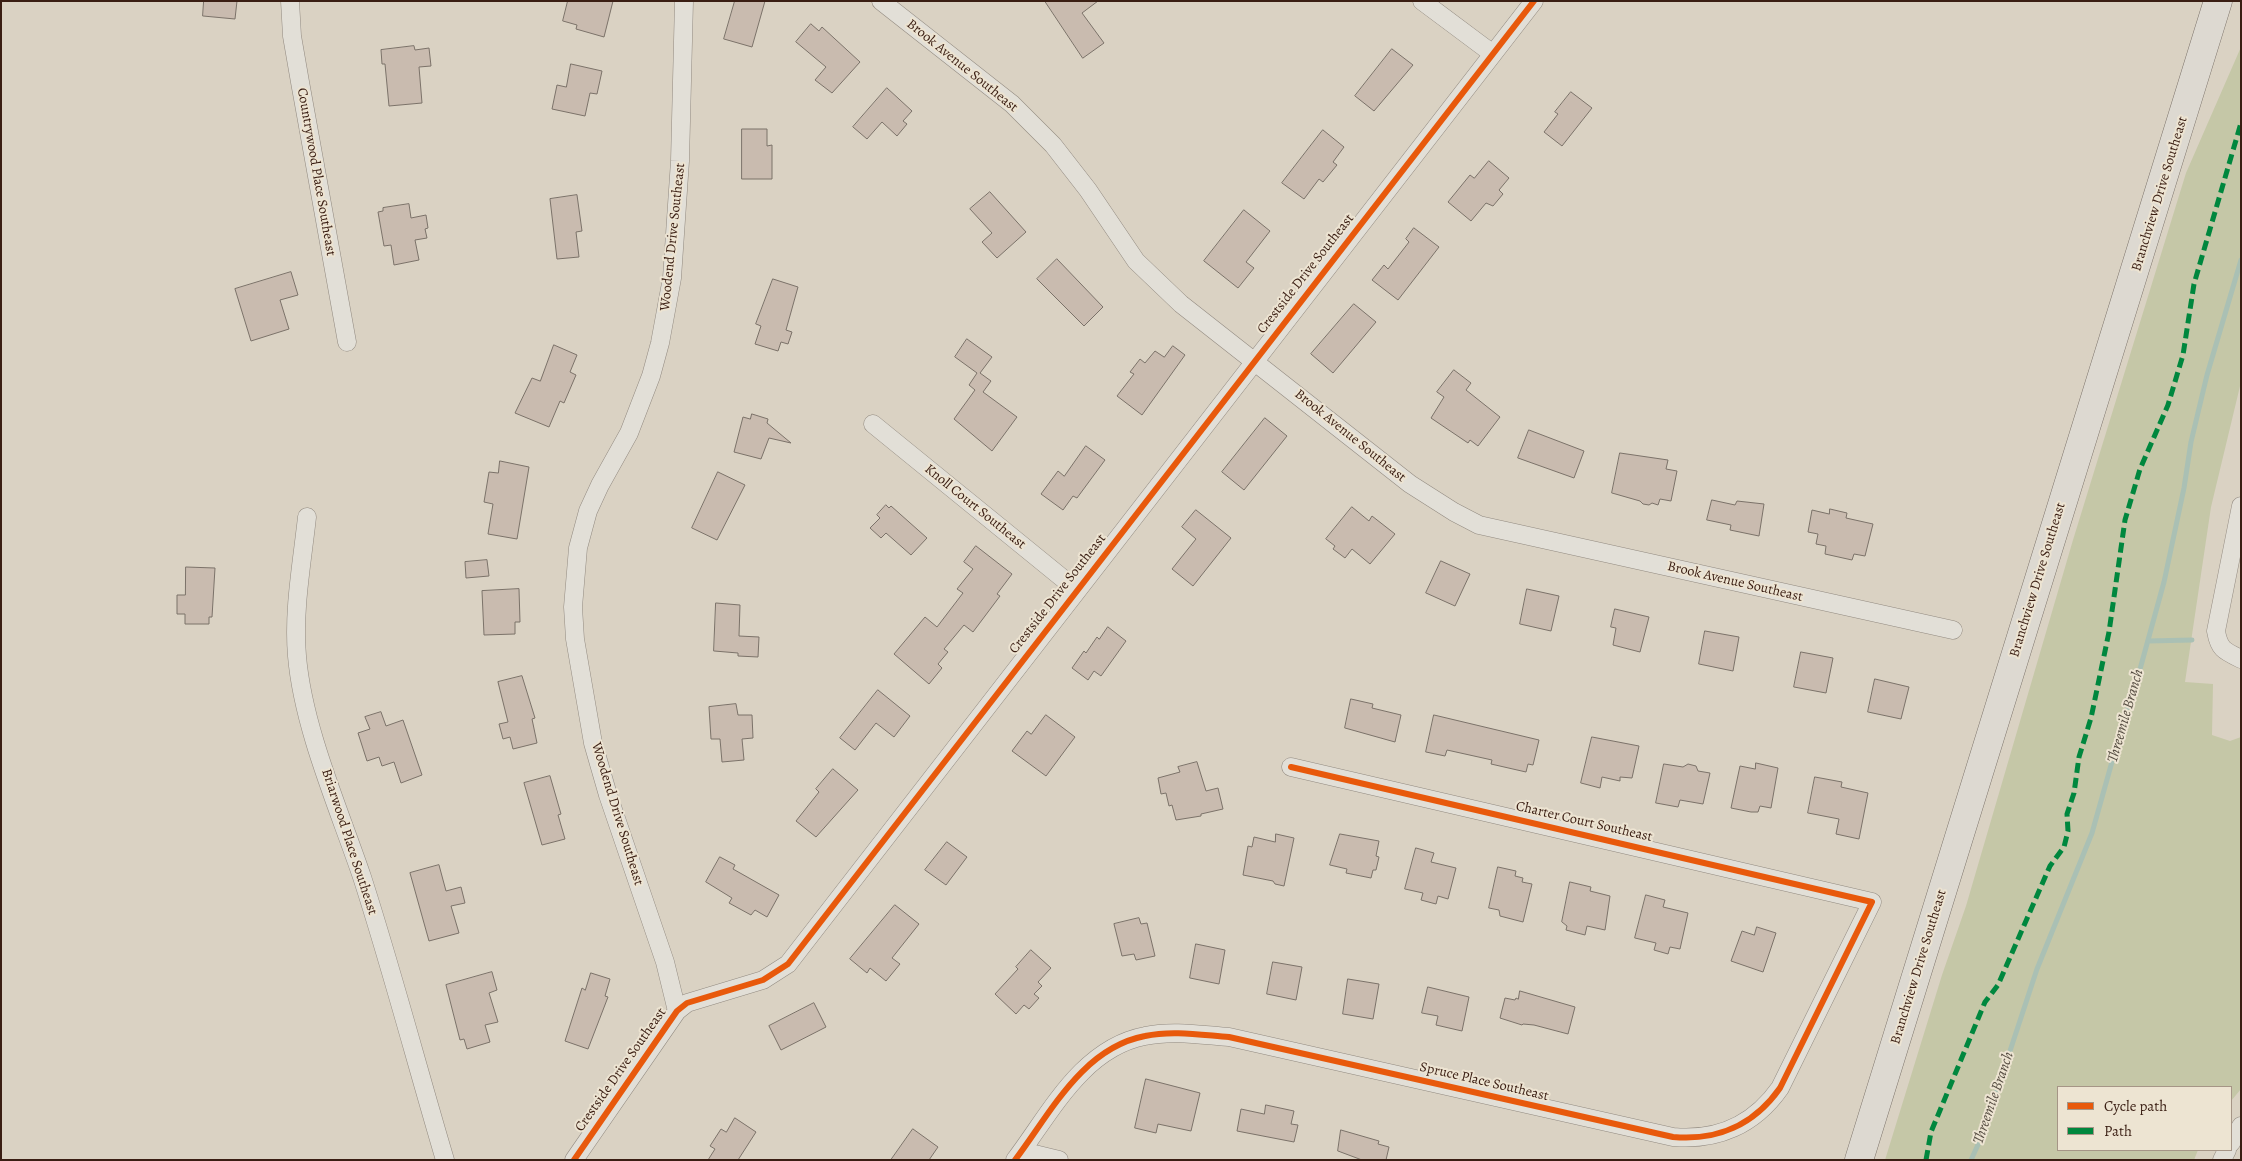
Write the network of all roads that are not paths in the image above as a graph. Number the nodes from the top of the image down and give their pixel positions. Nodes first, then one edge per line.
1 (290, 1) edge
2 (684, 1) edge
3 (881, 1) edge
4 (1422, 1) edge
5 (1534, 1) edge
6 (2218, 1) edge
7 (1493, 54) junction
8 (347, 342) dead end
9 (1254, 360) junction
10 (873, 424) dead end
11 (2241, 506) edge
12 (307, 517) dead end
13 (1077, 590) junction
14 (1953, 630) dead end
15 (2241, 659) edge
16 (1291, 767) dead end
17 (1872, 902) joint
18 (677, 1011) junction
19 (2241, 1126) edge
20 (2232, 1141) edge
21 (1018, 1155) edge
22 (445, 1160) edge
23 (574, 1160) edge
24 (1060, 1160) edge
25 (1859, 1160) edge

1 - 8 street, Countrywood Place Southeast
2 - 18 street, Woodend Drive Southeast
3 - 9 street, Brook Avenue Southeast
4 - 7 street
5 - 7 street, Crestside Drive Southeast
6 - 25 main road, Branchview Drive Southeast
7 - 9 street, Crestside Drive Southeast
9 - 13 street, Crestside Drive Southeast
9 - 14 street, Brook Avenue Southeast
10 - 13 street, Knoll Court Southeast
11 - 15 street
12 - 22 street, Briarwood Place Southeast
13 - 18 street, Crestside Drive Southeast
16 - 17 street, Charter Court Southeast
17 - 21 street, Spruce Place Southeast
18 - 23 street, Crestside Drive Southeast
19 - 20 street
21 - 24 street

